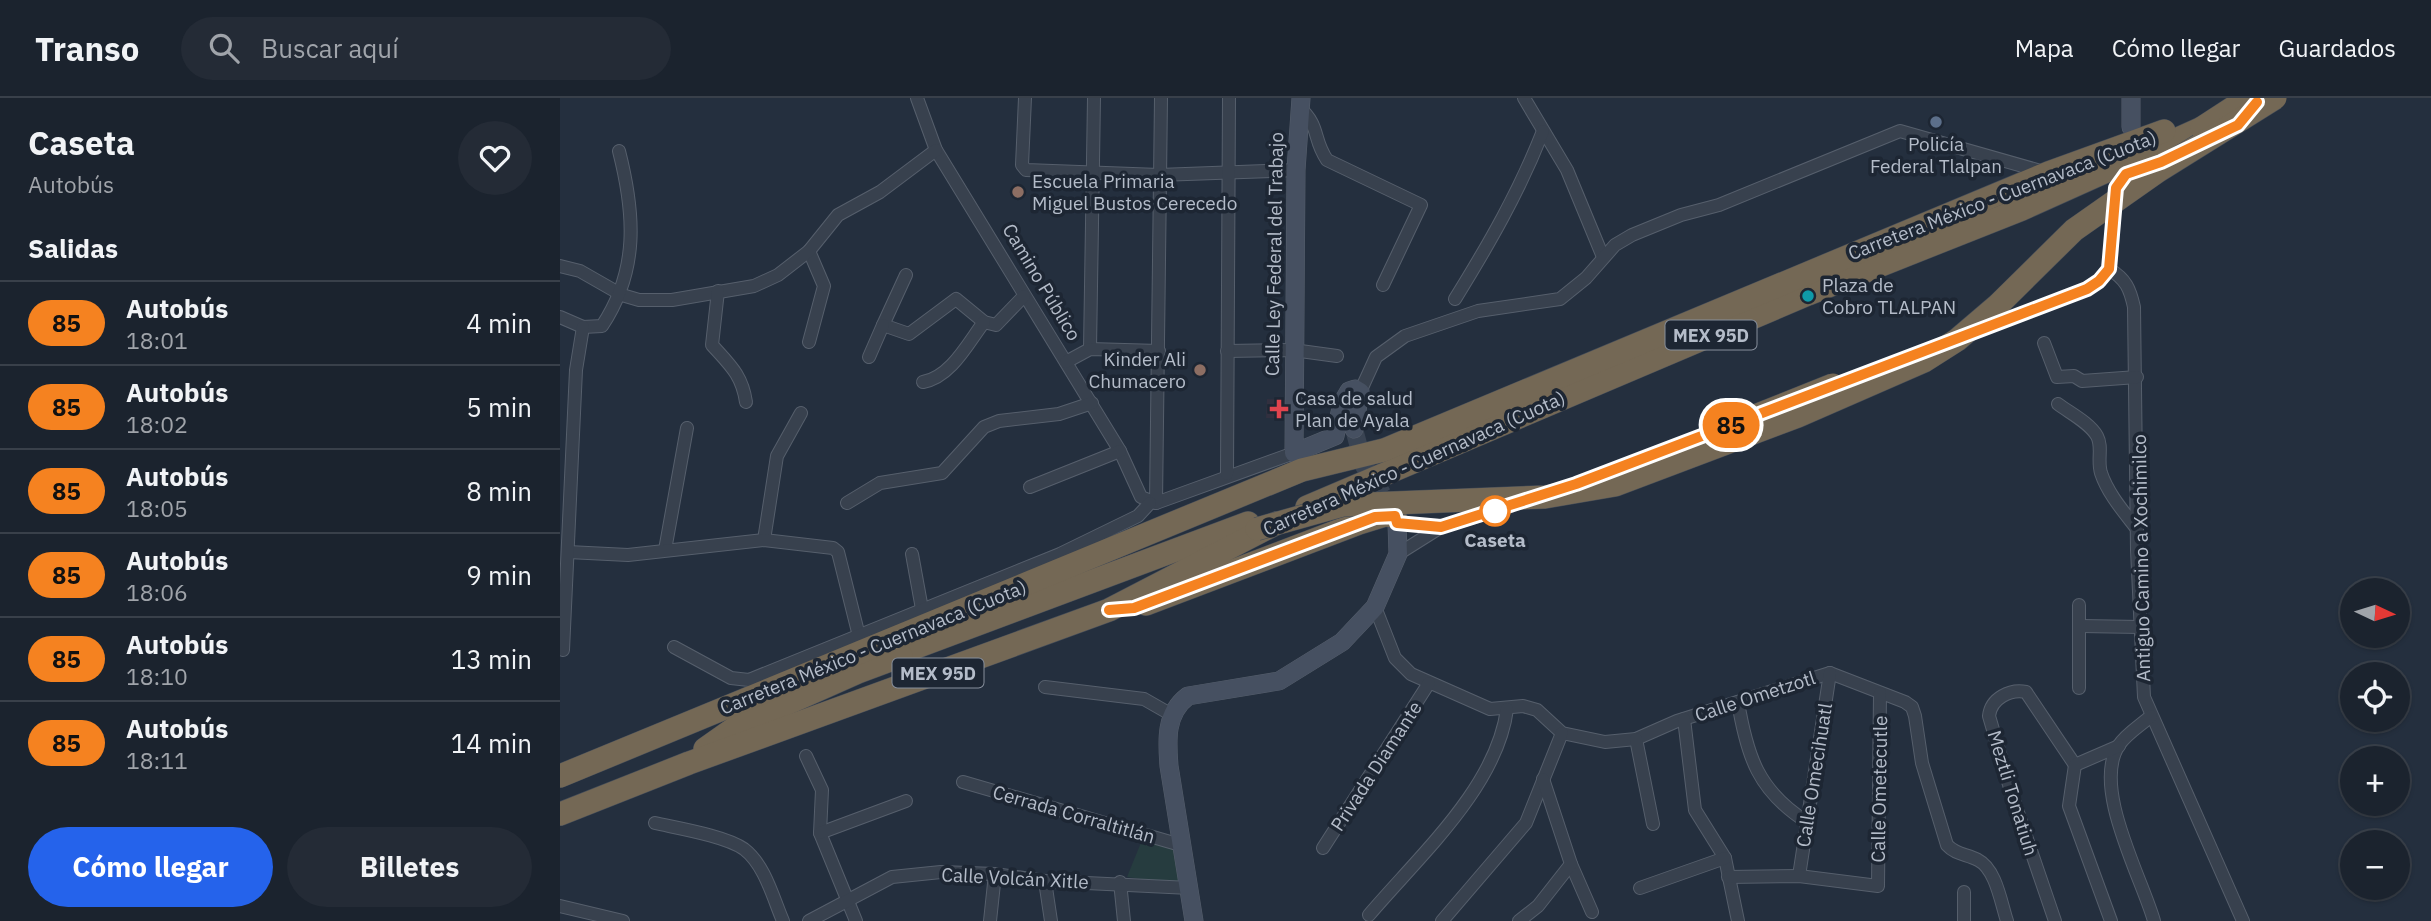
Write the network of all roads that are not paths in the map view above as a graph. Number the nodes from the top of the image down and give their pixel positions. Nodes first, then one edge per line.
1 (917, 98) edge
2 (1025, 98) edge
3 (1094, 98) edge
4 (1161, 98) edge
5 (1229, 98) edge
6 (1524, 98) edge
7 (2131, 98) edge
8 (2256, 99) edge
9 (1300, 102) edge
10 (2131, 127) dead end
11 (1543, 131) junction
12 (936, 150) junction
13 (620, 151) dead end
14 (1296, 170) junction
15 (1093, 173) junction
16 (1227, 173) junction
17 (2048, 173) junction
18 (1159, 175) junction
19 (809, 251) junction
20 (1603, 257) junction
21 (560, 266) edge
22 (2109, 269) junction
23 (906, 275) dead end
24 (1383, 285) dead end
25 (718, 291) junction
26 (622, 295) junction
27 (1024, 296) junction
28 (1455, 299) dead end
29 (560, 317) edge
30 (984, 322) junction
31 (883, 325) junction
32 (583, 327) junction
33 (809, 342) dead end
34 (2044, 343) dead end
35 (1090, 349) junction
36 (1293, 350) junction
37 (1159, 351) junction
38 (1227, 351) junction
39 (1337, 356) dead end
40 (869, 357) dead end
41 (1066, 362) junction
42 (2137, 377) junction
43 (923, 382) dead end
44 (1360, 392) junction
45 (746, 402) dead end
46 (1092, 403) junction
47 (2058, 404) dead end
48 (801, 413) dead end
49 (687, 428) dead end
50 (1354, 429) tunnel mouth
51 (1120, 451) junction
52 (1294, 453) junction
53 (1227, 474) junction
54 (1030, 487) dead end
55 (1342, 500) junction
56 (847, 503) dead end
57 (1153, 503) junction
58 (1395, 517) junction
59 (1441, 527) junction
60 (2137, 530) junction
61 (764, 540) junction
62 (664, 550) junction
63 (568, 552) junction
64 (912, 554) dead end
65 (1398, 554) junction
66 (2078, 605) dead end
67 (1376, 607) junction
68 (922, 609) junction
69 (1109, 610) junction
70 (995, 622) junction
71 (2081, 626) junction
72 (2140, 628) junction
73 (859, 636) junction
74 (1033, 639) junction
75 (674, 647) dead end
76 (563, 650) dead end
77 (1830, 673) junction
78 (1429, 683) junction
79 (1045, 687) dead end
80 (2078, 688) dead end
81 (1880, 693) junction
82 (1738, 702) junction
83 (1507, 709) junction
84 (1172, 715) junction
85 (2151, 716) junction
86 (1684, 719) junction
87 (1562, 733) junction
88 (1636, 739) junction
89 (2119, 746) junction
90 (806, 756) dead end
91 (689, 762) junction
92 (2075, 765) junction
93 (560, 776) edge
94 (1543, 779) junction
95 (964, 782) dead end
96 (560, 792) edge
97 (906, 801) dead end
98 (560, 814) edge
99 (1807, 822) junction
100 (655, 823) dead end
101 (1653, 824) dead end
102 (820, 833) junction
103 (1184, 846) junction
104 (1323, 848) dead end
105 (1726, 858) junction
106 (1571, 864) junction
107 (995, 874) junction
108 (1799, 876) junction
109 (1728, 877) junction
110 (1045, 881) junction
111 (1120, 882) junction
112 (1190, 888) junction
113 (1640, 888) dead end
114 (1964, 892) dead end
115 (847, 901) junction
116 (560, 906) edge
117 (1592, 912) dead end
118 (1369, 915) dead end
119 (623, 921) edge
120 (783, 921) edge
121 (809, 921) edge
122 (856, 921) edge
123 (990, 921) edge
124 (1051, 921) edge
125 (1124, 921) edge
126 (1194, 921) edge
127 (1442, 921) edge
128 (1519, 921) edge
129 (1738, 921) edge
130 (1964, 921) edge
131 (2007, 921) edge
132 (2055, 921) edge
133 (2111, 921) edge
134 (2154, 921) edge
135 (2243, 921) edge

1 - 12 street, Camino Público
2 - 15 street
3 - 15 street
4 - 18 street
5 - 16 street
6 - 11 street
7 - 10 street
8 - 17 highway, Carretera México - Cuernavaca (Cuota) / MEX 95D
8 - 22 street
8 - 55 highway, bridge
8 - 69 highway, Carretera México - Cuernavaca (Cuota) / MEX 95D
9 - 14 street, Calle Ley Federal del Trabajo
9 - 24 street
11 - 20 street
11 - 28 street
12 - 19 street
12 - 27 street, Camino Público
13 - 26 street
14 - 16 street
14 - 36 street, Calle Ley Federal del Trabajo
15 - 18 street
15 - 35 street
16 - 18 street
16 - 38 street
17 - 20 street
17 - 93 highway, Carretera México - Cuernavaca (Cuota) / MEX 95D
18 - 37 street
19 - 25 street
19 - 33 street
20 - 44 street
21 - 26 street
22 - 42 street, Antiguo Camino a Xochimilco
22 - 59 street
23 - 31 street
25 - 26 street
25 - 45 street
26 - 32 street
27 - 30 street
27 - 41 street, Camino Público
29 - 32 street
30 - 31 street
30 - 43 street
31 - 40 street
32 - 63 street
34 - 42 street
35 - 37 street
35 - 41 street
36 - 38 street
36 - 39 street
36 - 52 street, Calle Ley Federal del Trabajo
37 - 57 street
38 - 53 street
41 - 46 street, Camino Público
42 - 60 street, Antiguo Camino a Xochimilco
44 - 50 street
44 - 52 street
46 - 51 street, Camino Público
46 - 56 street
47 - 60 street
48 - 61 street
49 - 62 street
51 - 54 street
51 - 57 street, Camino Público
52 - 53 street
53 - 57 street
55 - 70 highway, bridge
55 - 96 highway
57 - 68 street
58 - 59 street
58 - 65 street
58 - 69 highway
59 - 65 street
60 - 72 street, Antiguo Camino a Xochimilco
61 - 62 street
61 - 73 street
62 - 63 street
63 - 76 street
64 - 68 street
65 - 67 street
66 - 71 street
67 - 78 street
67 - 84 street
68 - 73 street
69 - 74 highway, Carretera México - Cuernavaca (Cuota) / MEX 95D
70 - 74 highway
70 - 91 highway
71 - 72 street
71 - 80 street
72 - 85 street, Antiguo Camino a Xochimilco
73 - 75 street
74 - 91 highway, Carretera México - Cuernavaca (Cuota) / MEX 95D
77 - 81 street, Calle Ometzotl
77 - 82 street, Calle Ometzotl
77 - 99 street, Calle Omecihuatl
78 - 83 street
78 - 104 street, Privada Diamante
79 - 84 street
81 - 108 street, Calle Ometecutle
81 - 131 street, Calle Ometzotl
82 - 86 street, Calle Ometzotl
82 - 99 street
83 - 87 street
83 - 118 street
84 - 103 street
85 - 89 street
85 - 135 street, Antiguo Camino a Xochimilco
86 - 88 street, Calle Ometzotl
86 - 105 street
87 - 88 street, Calle Ometzotl
87 - 94 street
88 - 101 street
89 - 92 street
89 - 134 street
90 - 102 street
91 - 98 highway, Carretera México - Cuernavaca (Cuota) / MEX 95D
92 - 132 street, Meztli Tonatiuh
92 - 133 street
94 - 106 street
94 - 127 street
95 - 103 street, Cerrada Corraltitlán
97 - 102 street
99 - 108 street, Calle Omecihuatl
100 - 120 street
102 - 115 street
103 - 112 street
105 - 109 street
105 - 113 street
106 - 117 street
106 - 128 street
107 - 110 street, Calle Volcán Xitle
107 - 115 street, Calle Volcán Xitle
107 - 123 street
108 - 109 street
109 - 129 street
110 - 111 street, Calle Volcán Xitle
110 - 124 street
111 - 112 street, Calle Volcán Xitle
111 - 125 street
112 - 126 street
114 - 130 street
115 - 121 street, Calle Volcán Xitle
115 - 122 street
116 - 119 street

